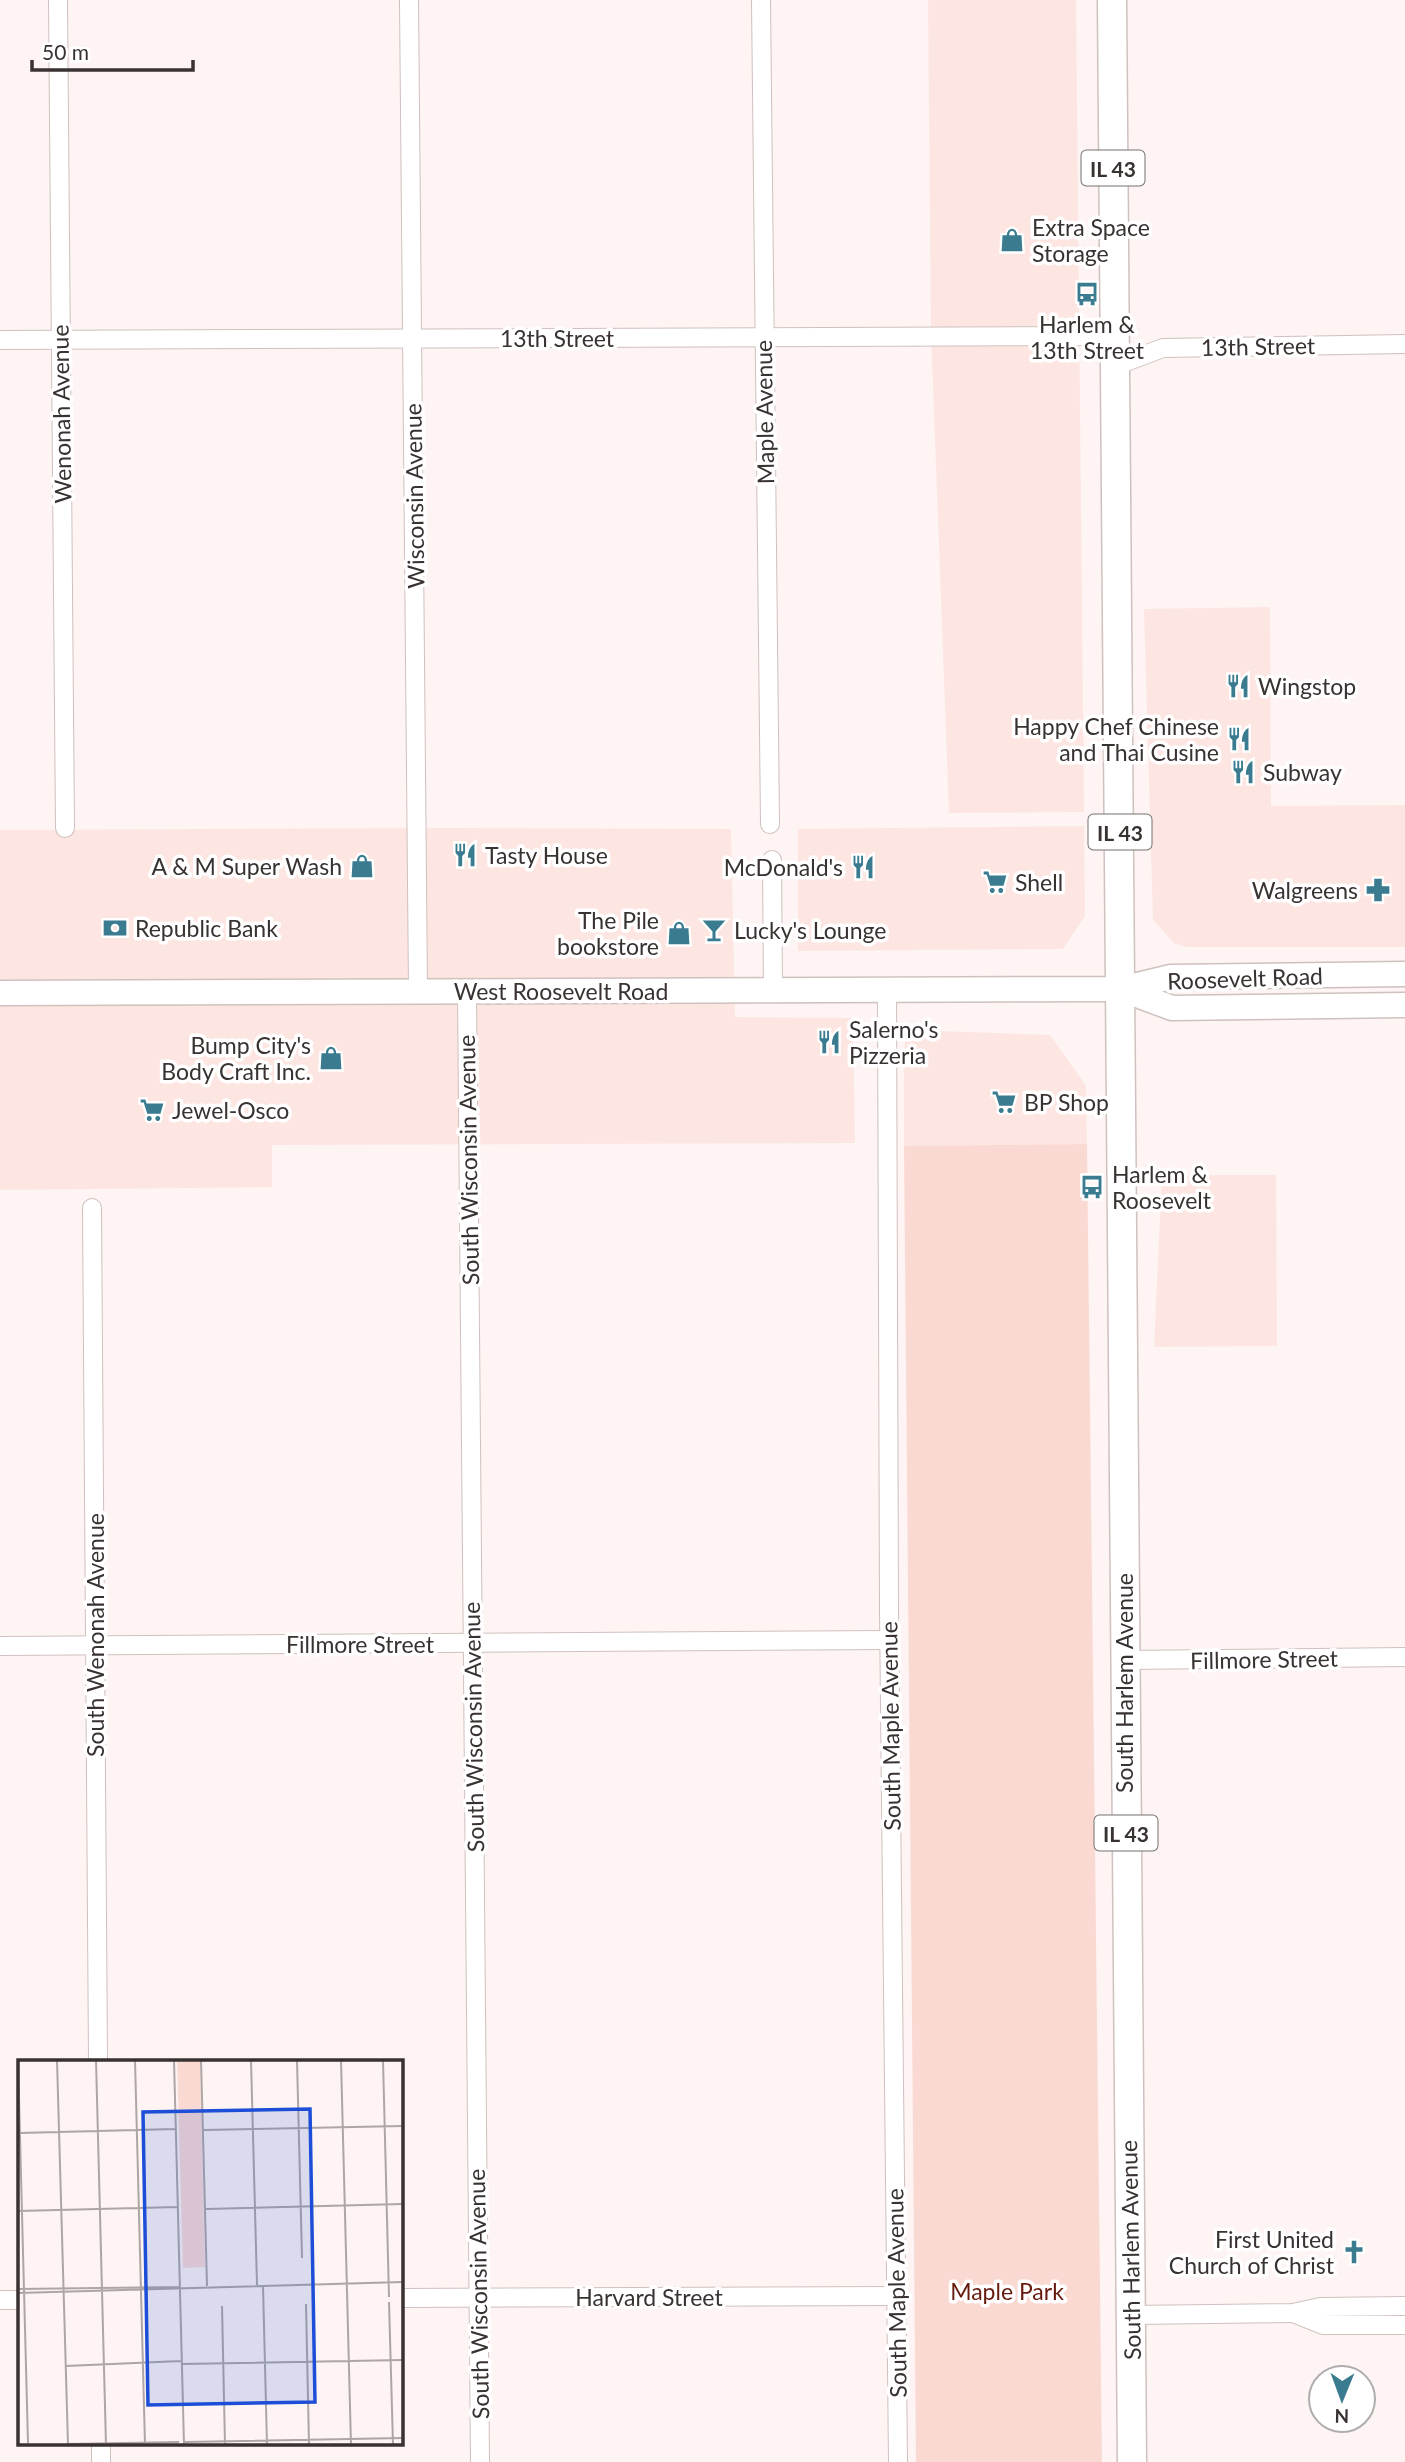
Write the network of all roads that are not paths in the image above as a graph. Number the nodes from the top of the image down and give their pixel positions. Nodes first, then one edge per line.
1 (58, 0) edge
2 (409, 0) edge
3 (761, 0) edge
4 (1112, 0) edge
5 (763, 336) junction
6 (1115, 336) junction
7 (412, 337) junction
8 (0, 340) edge
9 (61, 340) junction
10 (1405, 344) edge
11 (1115, 366) junction
12 (770, 824) dead end
13 (65, 828) dead end
14 (772, 860) dead end
15 (1405, 974) edge
16 (1121, 989) junction
17 (773, 990) junction
18 (887, 990) junction
19 (418, 991) junction
20 (467, 991) junction
21 (0, 993) edge
22 (1405, 1006) edge
23 (92, 1208) dead end
24 (889, 1640) junction
25 (472, 1643) junction
26 (95, 1645) junction
27 (0, 1646) edge
28 (1405, 1657) edge
29 (1124, 1660) junction
30 (98, 2060) edge
31 (896, 2296) junction
32 (402, 2298) edge
33 (478, 2298) junction
34 (0, 2300) edge
35 (18, 2300) edge
36 (1405, 2306) edge
37 (1293, 2314) junction
38 (1131, 2315) junction
39 (1405, 2325) edge
40 (101, 2444) edge
41 (101, 2462) edge
42 (480, 2462) edge
43 (898, 2462) edge
44 (1132, 2462) edge

1 - 9 street, Wenonah Avenue
2 - 7 street, Wisconsin Avenue
3 - 5 street, Maple Avenue
4 - 6 main road, IL 43
5 - 6 street, 13th Street
5 - 7 street, 13th Street
5 - 12 street, Maple Avenue
6 - 11 main road, IL 43
7 - 9 street, 13th Street
7 - 19 street, Wisconsin Avenue
8 - 9 street, 13th Street
9 - 13 street, Wenonah Avenue
10 - 11 street, 13th Street
11 - 16 main road, IL 43
14 - 17 street
15 - 16 main road, Roosevelt Road
16 - 18 main road, West Roosevelt Road
16 - 22 main road, Roosevelt Road
16 - 29 main road, South Harlem Avenue / IL 43
17 - 18 main road, West Roosevelt Road
17 - 20 main road, West Roosevelt Road
18 - 24 street, South Maple Avenue
19 - 20 main road, West Roosevelt Road
19 - 21 main road, West Roosevelt Road
20 - 25 street, South Wisconsin Avenue
23 - 26 street, South Wenonah Avenue
24 - 25 street, Fillmore Street
24 - 31 street, South Maple Avenue
25 - 26 street, Fillmore Street
25 - 33 street, South Wisconsin Avenue
26 - 27 street, Fillmore Street
26 - 30 street, South Wenonah Avenue
28 - 29 street, Fillmore Street
29 - 38 main road, South Harlem Avenue / IL 43
31 - 33 street, Harvard Street
31 - 43 street, South Maple Avenue
32 - 33 street, Harvard Street
33 - 42 street, South Wisconsin Avenue
34 - 35 street
36 - 37 street
37 - 38 street
37 - 39 street
38 - 44 main road, South Harlem Avenue / IL 43
40 - 41 street

